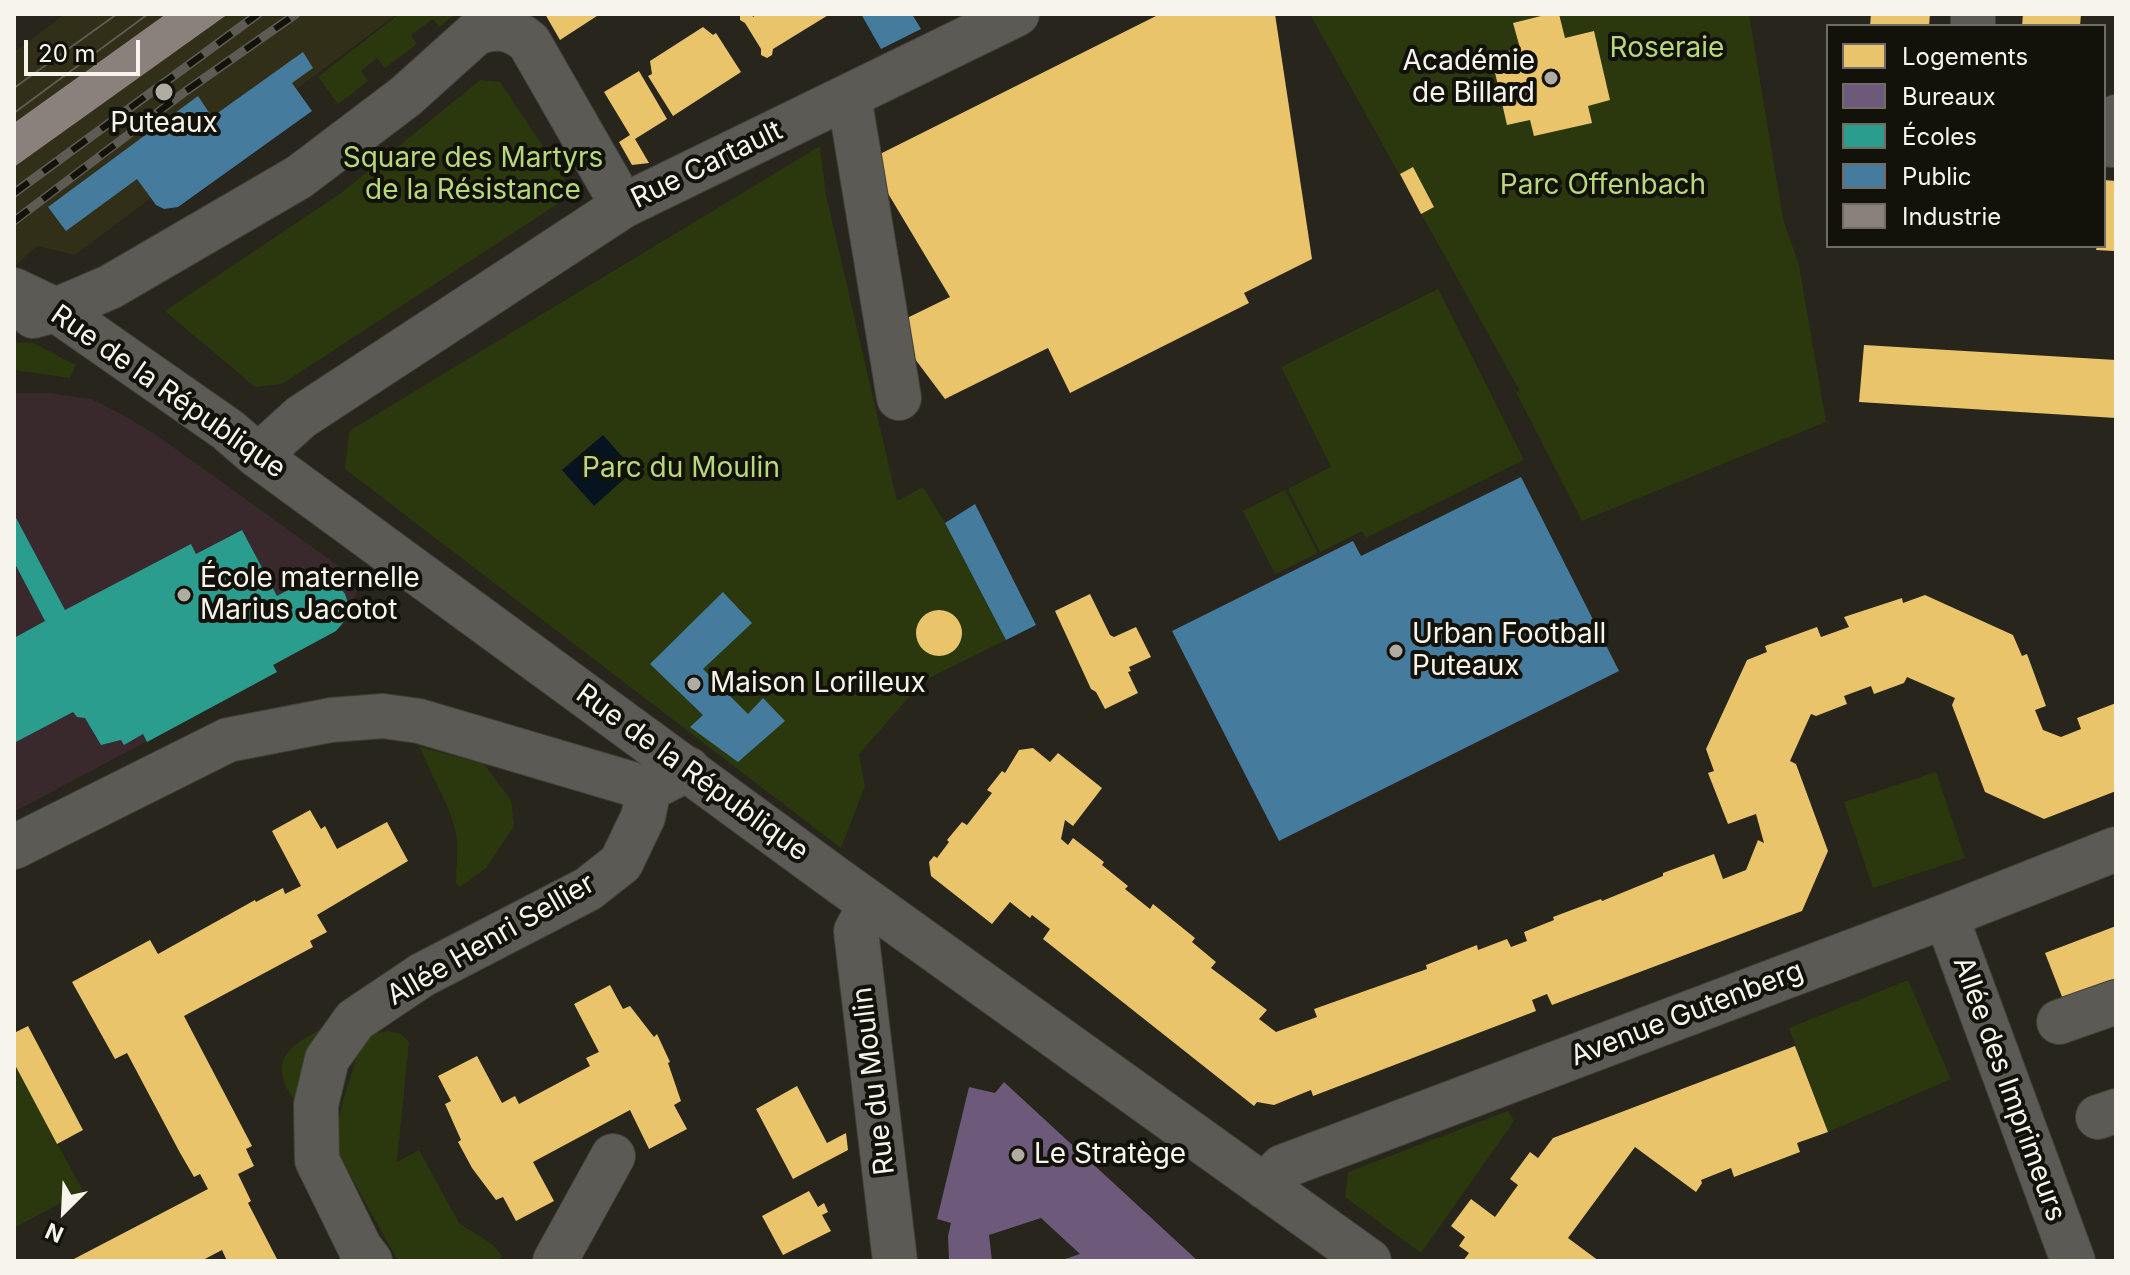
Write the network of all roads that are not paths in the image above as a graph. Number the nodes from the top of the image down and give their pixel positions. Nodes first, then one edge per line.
1 (1017, 14) edge
2 (967, 25) edge
3 (849, 96) junction
4 (2116, 117) edge
5 (2106, 144) edge
6 (623, 206) junction
7 (14, 290) edge
8 (56, 310) junction
9 (14, 321) edge
10 (899, 398) dead end
11 (258, 456) junction
12 (688, 769) junction
13 (649, 789) junction
14 (14, 847) edge
15 (2116, 849) edge
16 (871, 904) junction
17 (1946, 916) junction
18 (2116, 1002) edge
19 (2059, 1022) dead end
20 (613, 1156) dead end
21 (1265, 1187) junction
22 (370, 1261) edge
23 (555, 1261) edge
24 (895, 1261) edge
25 (1369, 1261) edge
26 (2073, 1261) edge

1 - 2 street, Rue Cartault
2 - 3 street, Rue Cartault
3 - 6 street, Rue Cartault
3 - 10 street
4 - 5 street
6 - 8 street
6 - 11 street, Rue Cartault
7 - 8 street, Rue de la République
8 - 9 street
8 - 11 street, Rue de la République
11 - 12 street, Rue de la République
12 - 13 street
12 - 16 street, Rue de la République
13 - 14 street
13 - 22 street, Allée Henri Sellier
15 - 17 street, Avenue Gutenberg
16 - 21 street, Rue de la République
16 - 24 street, Rue du Moulin
17 - 21 street, Avenue Gutenberg
17 - 26 street, Allée des Imprimeurs
18 - 19 street
20 - 23 street
21 - 25 street, Rue de la République

